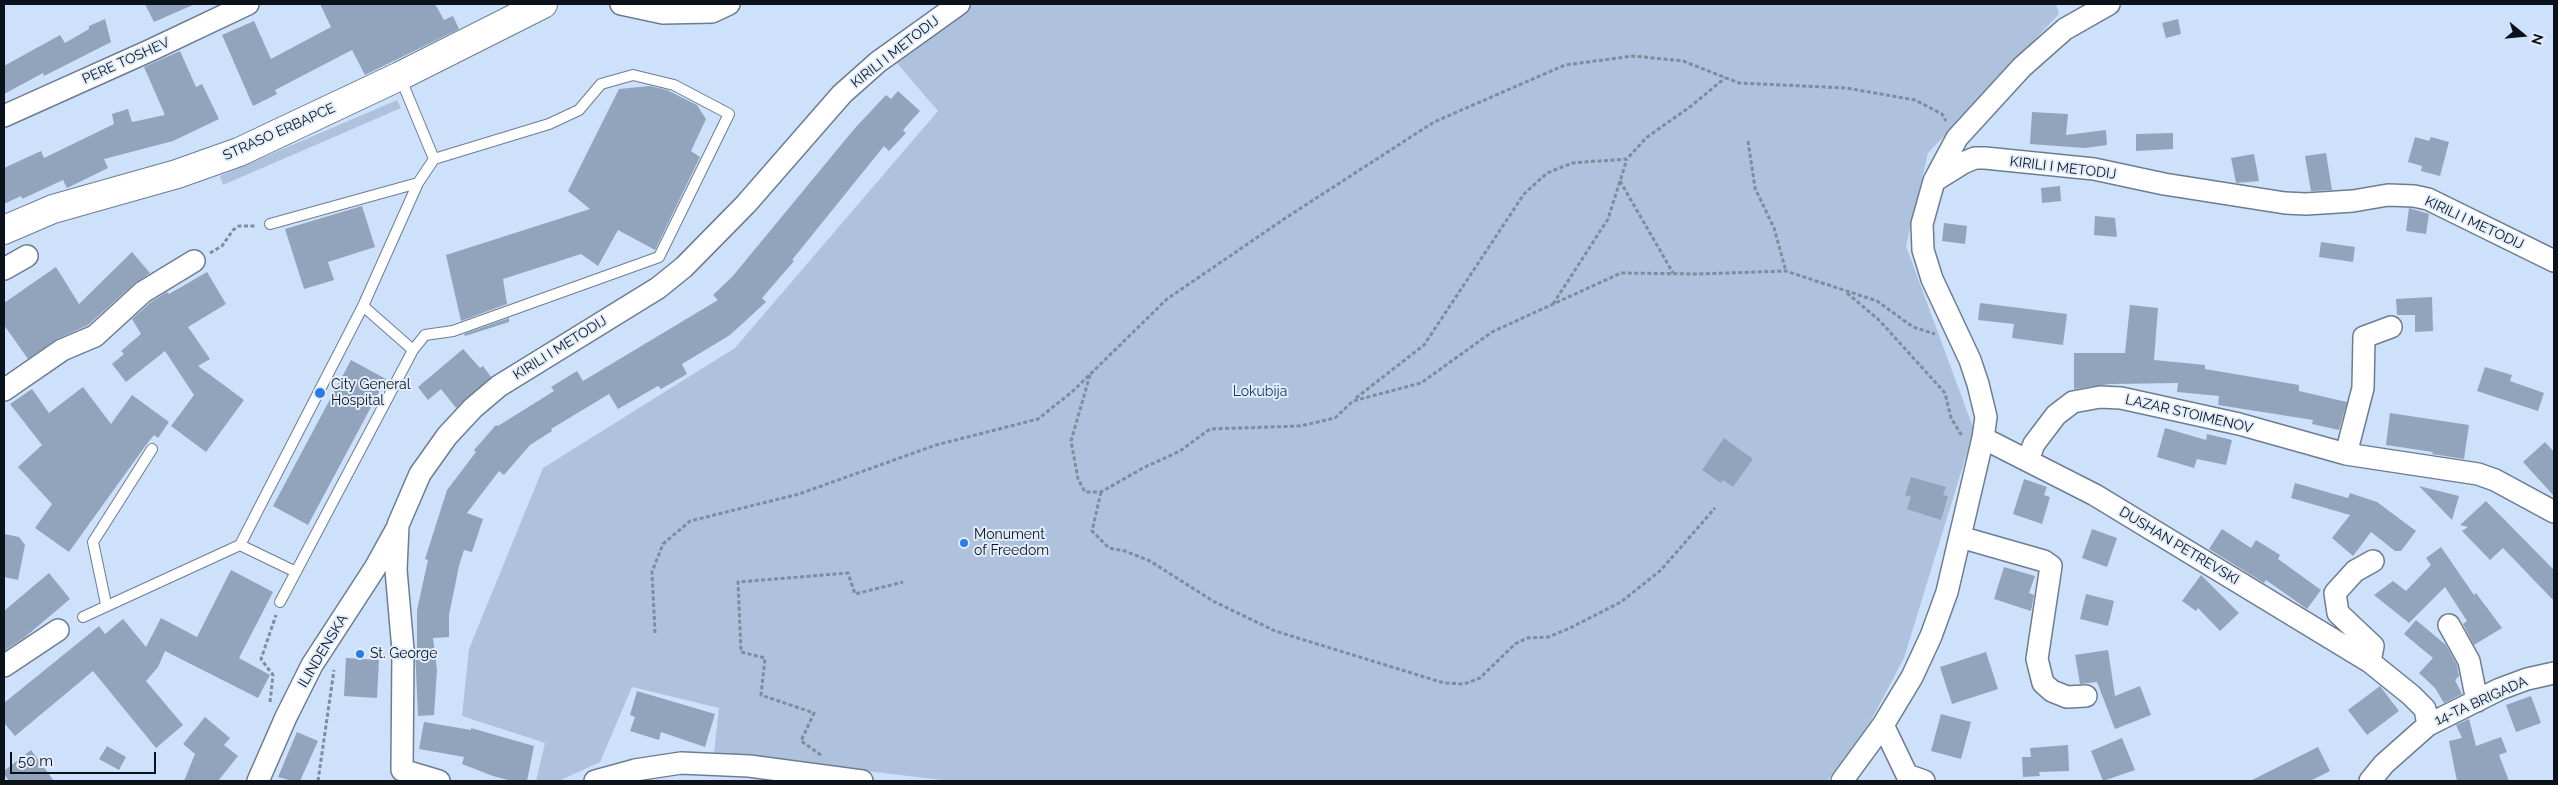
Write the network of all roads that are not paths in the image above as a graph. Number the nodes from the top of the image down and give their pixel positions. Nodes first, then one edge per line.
1 (248, 4) edge
2 (543, 4) edge
3 (621, 4) edge
4 (729, 4) edge
5 (959, 4) edge
6 (2109, 4) edge
7 (400, 76) junction
8 (4, 116) edge
9 (434, 159) junction
10 (1934, 181) junction
11 (418, 183) junction
12 (270, 224) road end
13 (4, 230) edge
14 (28, 256) dead end
15 (194, 260) road end
16 (2554, 261) edge
17 (4, 269) edge
18 (363, 306) junction
19 (2391, 327) dead end
20 (413, 350) junction
21 (4, 390) edge
22 (1983, 442) junction
23 (152, 449) dead end
24 (2346, 454) junction
25 (2028, 460) junction
26 (2554, 512) edge
27 (398, 525) junction
28 (1960, 537) junction
29 (240, 545) junction
30 (2373, 561) dead end
31 (296, 572) junction
32 (280, 602) road end
33 (106, 604) junction
34 (83, 617) dead end
35 (2449, 625) dead end
36 (58, 630) dead end
37 (2370, 662) junction
38 (4, 666) edge
39 (2554, 673) edge
40 (2086, 696) dead end
41 (2477, 701) junction
42 (1883, 725) junction
43 (2428, 725) junction
44 (1913, 779) edge
45 (258, 781) edge
46 (439, 781) edge
47 (595, 781) edge
48 (862, 781) edge
49 (1842, 781) edge
50 (2370, 781) edge

1 - 8 street, PERE TOSHEV
2 - 7 main road, STRASO ERBAPCE
3 - 4 street
5 - 27 street, KIRILI I METODIJ
6 - 10 street
7 - 9 lane
7 - 13 main road, STRASO ERBAPCE
9 - 11 lane
9 - 20 lane
10 - 16 street, KIRILI I METODIJ
10 - 22 street
11 - 12 lane
11 - 18 lane
14 - 17 street
15 - 21 street
18 - 20 lane
18 - 29 lane
19 - 24 street
20 - 31 lane
22 - 25 street, DUSHAN PETREVSKI
22 - 28 street
23 - 33 lane
24 - 25 street, LAZAR STOIMENOV
24 - 26 street, LAZAR STOIMENOV
25 - 37 street, DUSHAN PETREVSKI
27 - 45 street, ILINDENSKA
27 - 46 street, KIRILI I METODIJ
28 - 40 street
28 - 42 street
29 - 31 lane
29 - 33 lane
30 - 37 street
31 - 32 lane
33 - 34 lane
35 - 41 street
36 - 38 street
37 - 43 street, DUSHAN PETREVSKI
39 - 41 street, 14-TA BRIGADA
41 - 43 street, 14-TA BRIGADA
42 - 44 street
42 - 49 street
43 - 50 street, 14-TA BRIGADA
47 - 48 street

